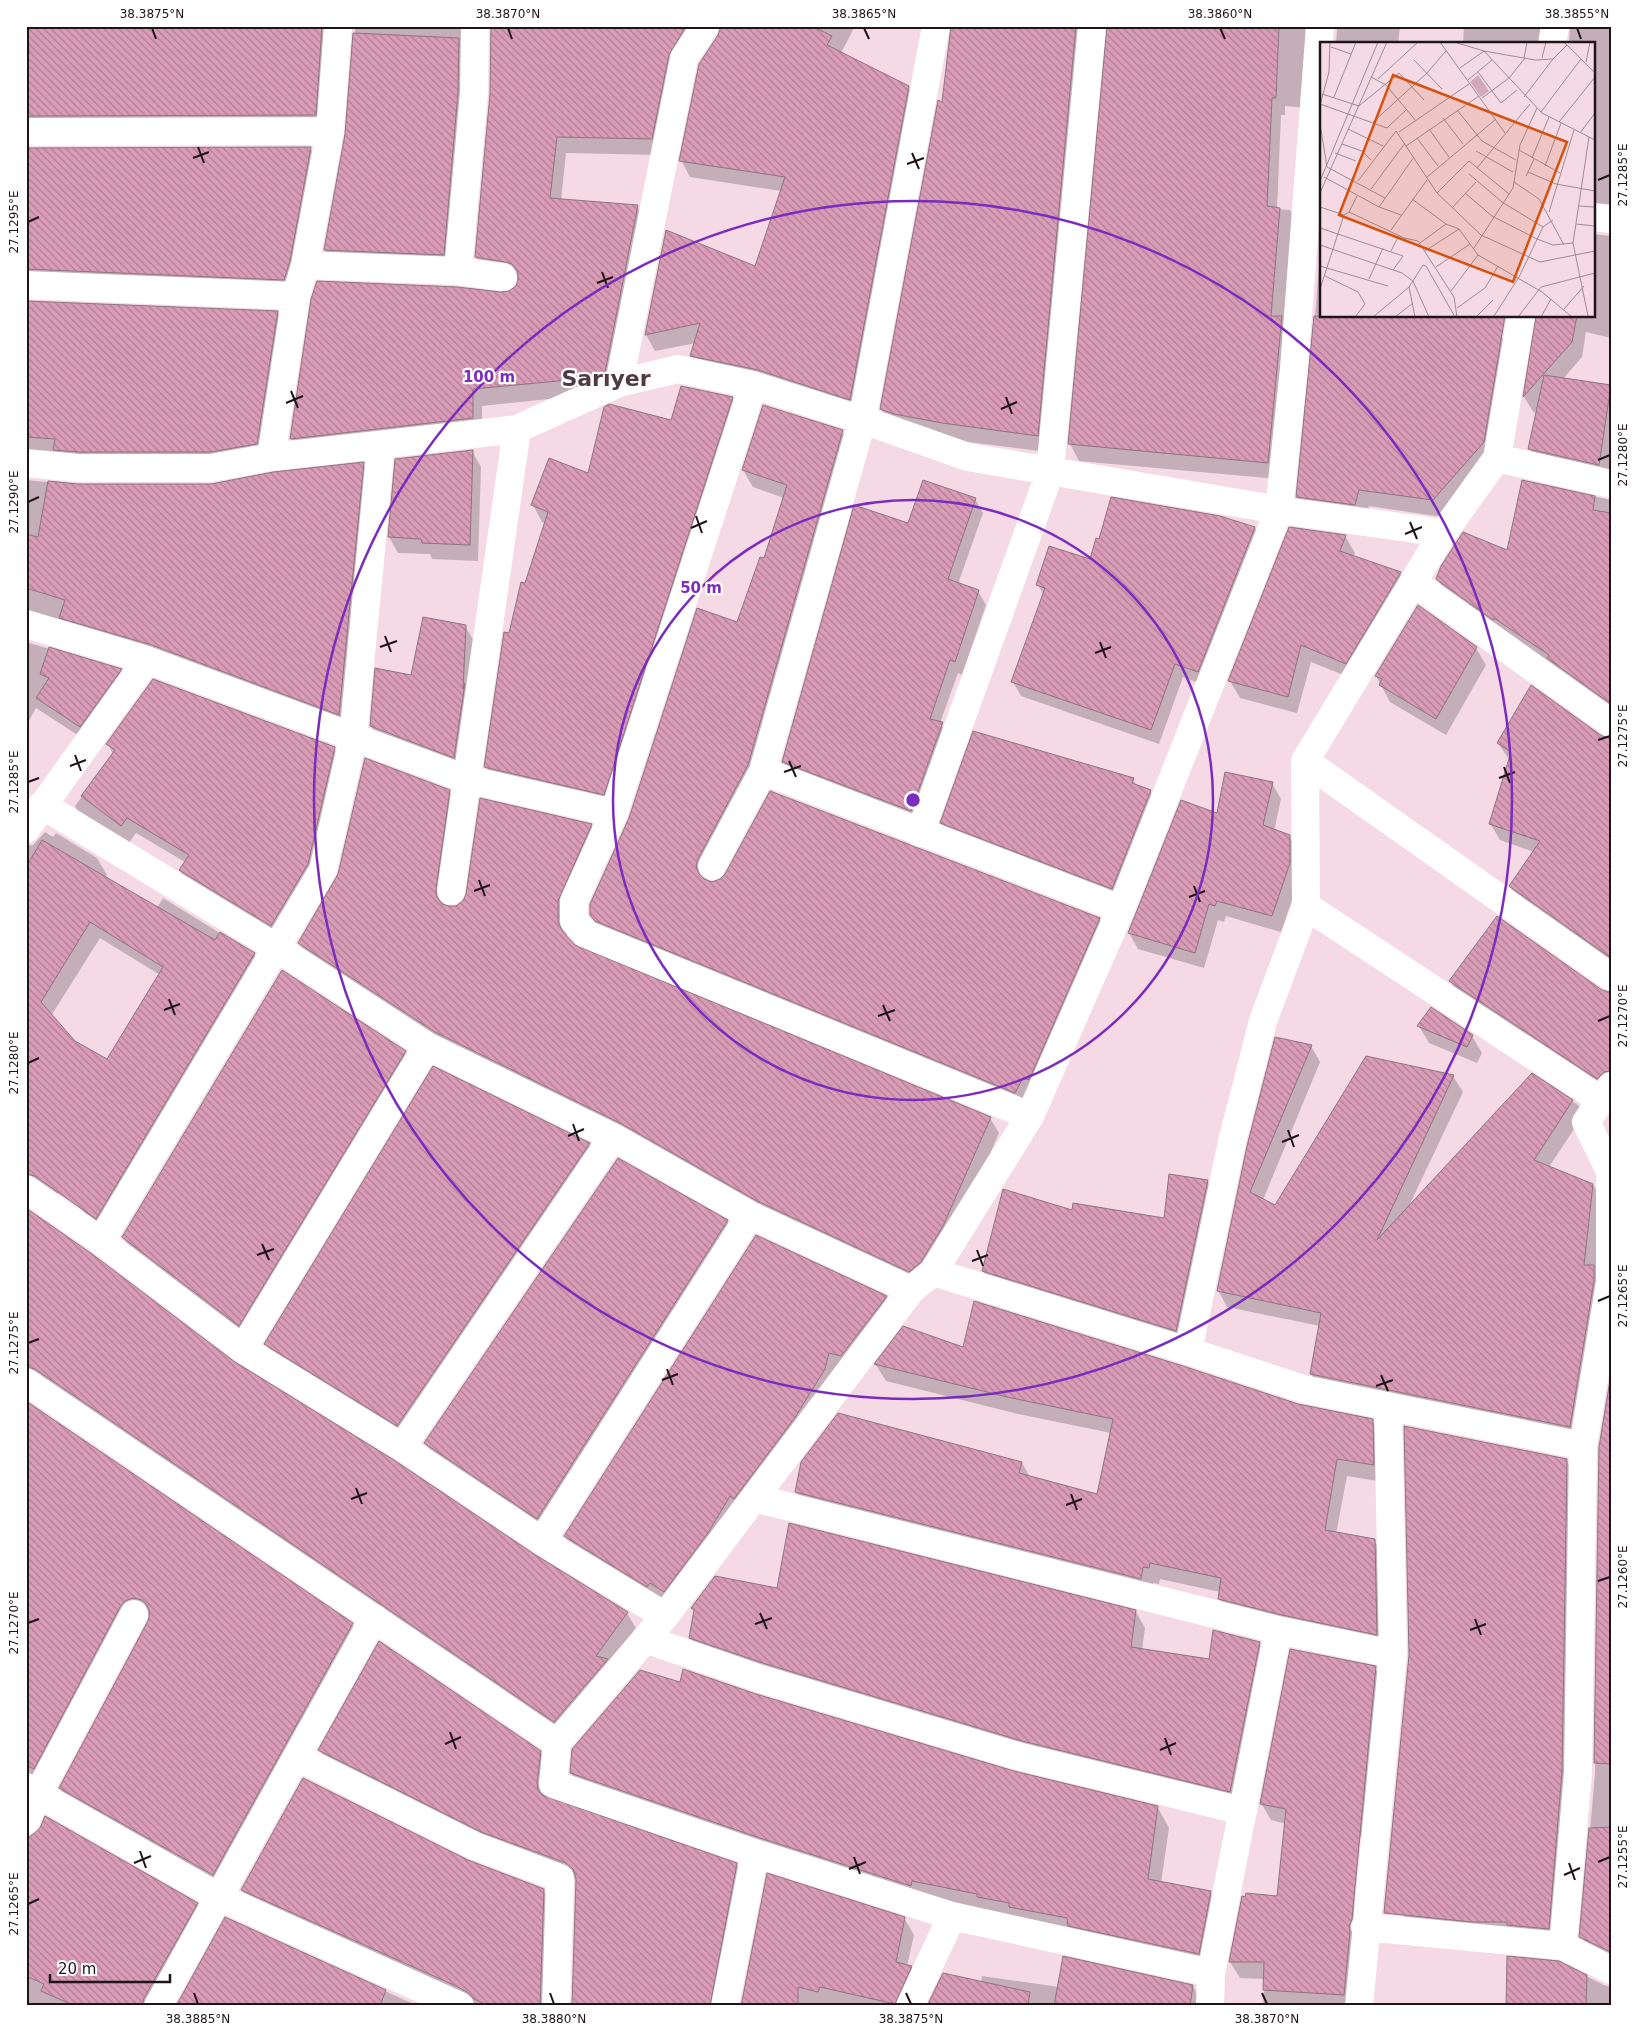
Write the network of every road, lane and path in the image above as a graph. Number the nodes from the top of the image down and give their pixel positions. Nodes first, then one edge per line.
1 (338, 26) edge
2 (475, 26) edge
3 (706, 26) edge
4 (936, 26) edge
5 (1092, 26) edge
6 (1320, 26) edge
7 (1554, 26) edge
8 (1552, 42) edge
9 (330, 131) junction
10 (26, 132) edge
11 (1594, 217) edge
12 (1611, 219) edge
13 (306, 265) junction
14 (458, 270) junction
15 (503, 277) dead end
16 (26, 285) edge
17 (296, 296) junction
18 (1521, 318) edge
19 (619, 383) junction
20 (753, 385) junction
21 (862, 421) junction
22 (517, 429) junction
23 (381, 445) junction
24 (271, 457) junction
25 (1497, 458) junction
26 (26, 463) edge
27 (1050, 472) junction
28 (1611, 484) edge
29 (1279, 510) junction
30 (1444, 533) junction
31 (1413, 582) junction
32 (26, 624) edge
33 (147, 660) junction
34 (1611, 723) edge
35 (353, 738) junction
36 (1305, 761) junction
37 (763, 771) junction
38 (466, 779) junction
39 (42, 805) junction
40 (614, 813) junction
41 (26, 829) edge
42 (920, 833) junction
43 (712, 866) dead end
44 (451, 891) dead end
45 (1306, 906) junction
46 (1121, 909) junction
47 (277, 948) junction
48 (1611, 977) edge
49 (427, 1046) junction
50 (1606, 1093) edge
51 (1030, 1116) junction
52 (613, 1137) junction
53 (26, 1189) edge
54 (750, 1215) junction
55 (101, 1241) junction
56 (933, 1272) junction
57 (911, 1290) junction
58 (1605, 1343) edge
59 (243, 1349) junction
60 (1188, 1350) junction
61 (26, 1382) edge
62 (1388, 1406) junction
63 (1583, 1446) junction
64 (402, 1447) junction
65 (754, 1498) junction
66 (542, 1541) junction
67 (134, 1614) dead end
68 (665, 1616) junction
69 (374, 1618) junction
70 (1278, 1630) junction
71 (645, 1639) junction
72 (1392, 1654) junction
73 (557, 1743) junction
74 (297, 1757) junction
75 (32, 1791) edge
76 (1243, 1811) junction
77 (26, 1821) edge
78 (756, 1852) junction
79 (219, 1897) junction
80 (952, 1916) junction
81 (1366, 1927) junction
82 (1563, 1946) junction
83 (1611, 1970) edge
84 (1211, 1973) junction
85 (158, 2006) edge
86 (460, 2006) edge
87 (556, 2006) edge
88 (725, 2006) edge
89 (910, 2006) edge
90 (1210, 2006) edge
91 (1359, 2006) edge

1 - 9 street
2 - 14 street
3 - 19 street
4 - 21 street
5 - 27 street
6 - 29 street
7 - 8 street
9 - 10 street
9 - 13 street
11 - 12 street
13 - 14 street
13 - 17 street
14 - 15 street
16 - 17 street
17 - 24 street
18 - 25 street
19 - 20 street
19 - 22 street
20 - 21 street
20 - 40 street
21 - 27 street
21 - 37 street
22 - 23 street
22 - 38 street
23 - 24 street
23 - 35 street
24 - 26 street
25 - 28 street
25 - 30 street
27 - 29 street
27 - 42 street
29 - 30 street
29 - 46 street
30 - 31 street
31 - 34 street
31 - 36 street
32 - 33 street
33 - 35 street
33 - 39 street
35 - 38 street
35 - 47 street
36 - 45 street
36 - 48 street
37 - 42 street
37 - 43 street
38 - 40 street
38 - 44 street
39 - 41 street
39 - 47 street
40 - 51 street
42 - 46 street
45 - 50 street
45 - 60 street
46 - 51 street
47 - 49 street
47 - 55 street
49 - 52 street
49 - 59 street
50 - 58 street
51 - 56 street
52 - 54 street
52 - 64 street
53 - 55 street
54 - 57 street
54 - 66 street
55 - 59 street
56 - 57 street
56 - 60 street
57 - 65 street
58 - 63 street
59 - 64 street
60 - 62 street
61 - 69 street
62 - 63 street
62 - 72 street
63 - 82 street
64 - 66 street
65 - 68 street
65 - 70 street
66 - 68 street
67 - 75 street
68 - 71 street
69 - 73 street
69 - 74 street
70 - 72 street
70 - 76 street
71 - 73 street
71 - 76 street
72 - 81 street
73 - 78 street
74 - 79 street
74 - 87 street
75 - 77 street
75 - 79 street
76 - 84 street
78 - 80 street
78 - 88 street
79 - 85 street
79 - 86 street
80 - 84 street
80 - 89 street
81 - 82 street
81 - 91 street
82 - 83 street
84 - 90 street

